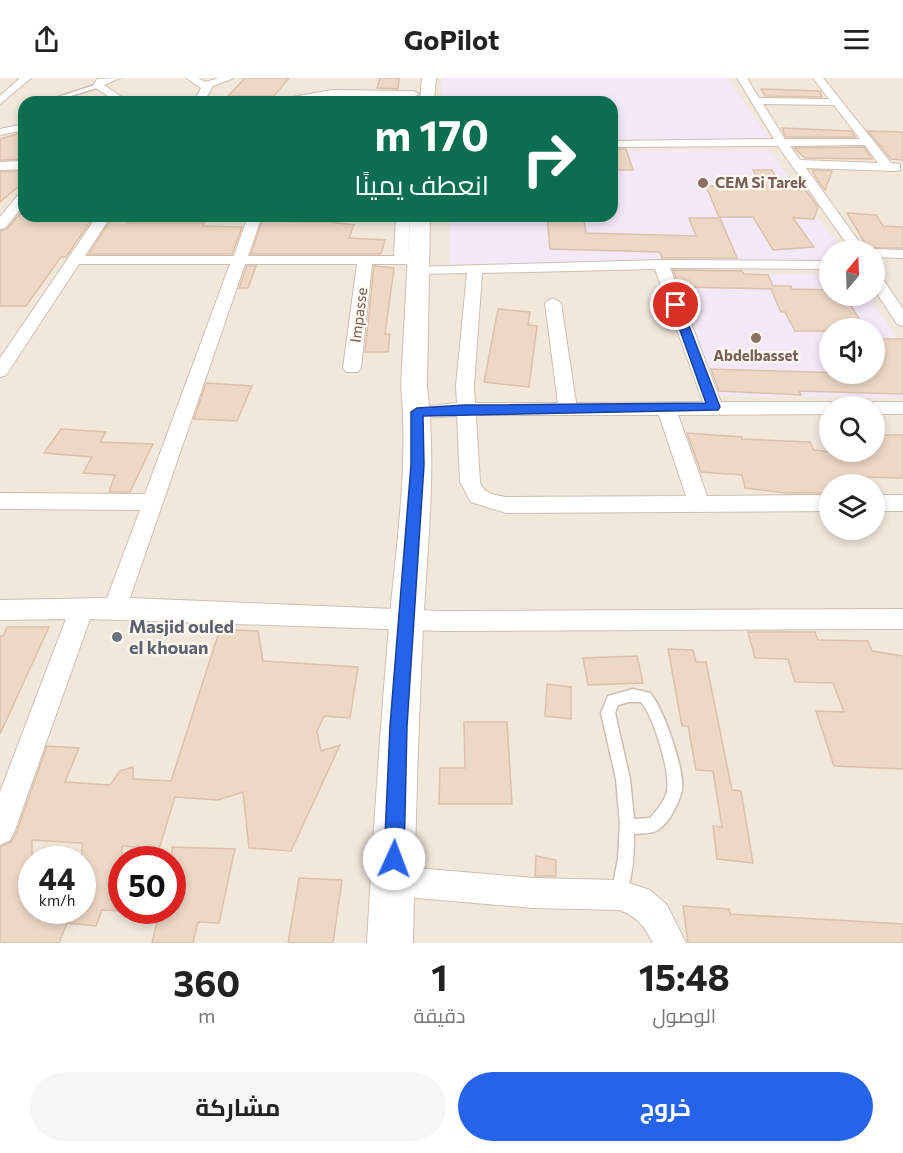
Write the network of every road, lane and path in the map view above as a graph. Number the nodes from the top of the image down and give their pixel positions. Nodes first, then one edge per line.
1 (26, 78) edge
2 (115, 78) edge
3 (190, 78) edge
4 (229, 78) edge
5 (337, 78) edge
6 (429, 78) edge
7 (742, 78) edge
8 (818, 78) edge
9 (98, 86) junction
10 (206, 87) junction
11 (5, 92) edge
12 (332, 93) junction
13 (414, 93) edge
14 (67, 96) edge
15 (114, 96) edge
16 (202, 96) edge
17 (316, 96) edge
18 (428, 96) edge
19 (0, 101) edge
20 (756, 101) junction
21 (836, 102) junction
22 (18, 129) edge
23 (0, 132) edge
24 (869, 142) junction
25 (782, 143) junction
26 (618, 144) edge
27 (797, 164) junction
28 (18, 165) edge
29 (0, 166) edge
30 (888, 167) junction
31 (903, 167) edge
32 (18, 204) edge
33 (100, 222) edge
34 (253, 222) edge
35 (404, 222) edge
36 (419, 222) edge
37 (0, 225) edge
38 (851, 240) edge
39 (885, 253) edge
40 (903, 254) edge
41 (74, 260) junction
42 (240, 260) junction
43 (365, 261) junction
44 (413, 264) junction
45 (661, 264) junction
46 (819, 265) edge
47 (475, 268) junction
48 (895, 296) edge
49 (553, 303) dead end
50 (903, 321) edge
51 (352, 368) dead end
52 (0, 371) edge
53 (666, 407) junction
54 (714, 407) junction
55 (568, 408) junction
56 (819, 408) edge
57 (885, 408) edge
58 (903, 408) edge
59 (465, 409) junction
60 (417, 412) junction
61 (0, 501) edge
62 (152, 502) junction
63 (819, 503) edge
64 (885, 503) edge
65 (903, 503) edge
66 (699, 504) junction
67 (115, 608) junction
68 (0, 610) edge
69 (81, 610) junction
70 (407, 618) junction
71 (903, 619) edge
72 (2, 818) edge
73 (626, 827) junction
74 (393, 881) junction
75 (619, 895) junction
76 (390, 943) edge
77 (670, 943) edge

1 - 11 street
2 - 9 street
3 - 10 street
4 - 10 street
5 - 12 street
6 - 18 main road
7 - 20 street
8 - 21 street
9 - 14 lane
9 - 15 street
10 - 16 street
11 - 19 street
12 - 13 street
12 - 17 street
20 - 21 street
20 - 25 street
21 - 24 street
22 - 23 street
24 - 25 street
24 - 30 street
25 - 26 street
25 - 27 street
27 - 30 street
27 - 38 street
28 - 29 street
30 - 31 street
32 - 37 street
33 - 41 street
34 - 42 street
35 - 44 street
36 - 44 main road
39 - 40 street
41 - 42 street
41 - 52 street
42 - 43 street
42 - 62 street
43 - 44 street
43 - 51 street, Impasse
44 - 47 street
44 - 60 main road
45 - 46 street
45 - 47 street
45 - 54 street
47 - 59 street
48 - 50 street
49 - 55 street
53 - 54 street
53 - 55 street
53 - 66 street
54 - 56 street
55 - 59 street
57 - 58 street
59 - 60 street
59 - 66 street
60 - 70 main road
61 - 62 street
62 - 67 street
63 - 66 street
64 - 65 street
67 - 69 street
67 - 70 street
68 - 69 street
69 - 72 street
70 - 71 street
70 - 74 main road
73 - 73 lane
73 - 75 lane
74 - 75 street
74 - 76 main road
75 - 77 street

